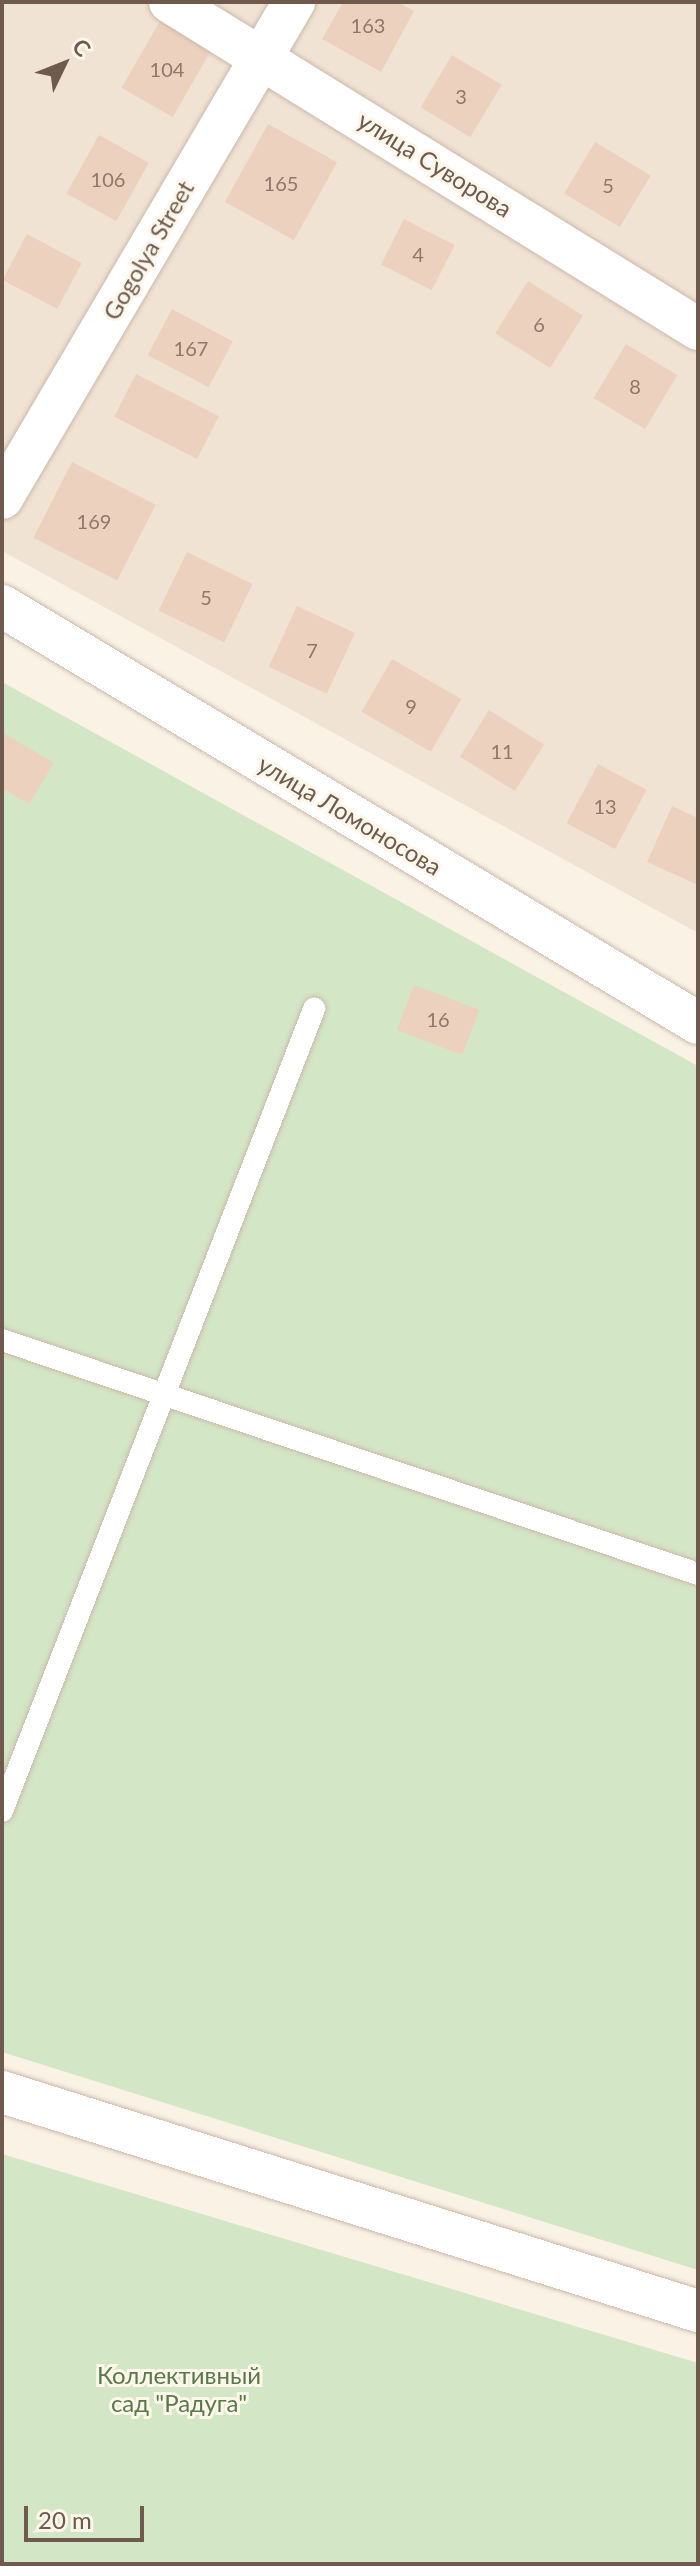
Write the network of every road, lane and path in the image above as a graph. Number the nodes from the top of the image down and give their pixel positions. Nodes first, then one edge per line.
1 (170, 2) edge
2 (294, 2) edge
3 (262, 55) junction
4 (698, 329) edge
5 (2, 498) edge
6 (2, 606) edge
7 (314, 1009) dead end
8 (698, 1023) edge
9 (2, 1340) edge
10 (165, 1394) junction
11 (698, 1574) edge
12 (2, 1811) edge
13 (2, 2092) edge
14 (698, 2311) edge

1 - 3 street, улица Суворова
2 - 3 street, Gogolya Street
3 - 4 street, улица Суворова
3 - 5 street, Gogolya Street
6 - 8 street, улица Ломоносова
7 - 10 lane
9 - 10 lane
10 - 11 lane
10 - 12 lane
13 - 14 street

